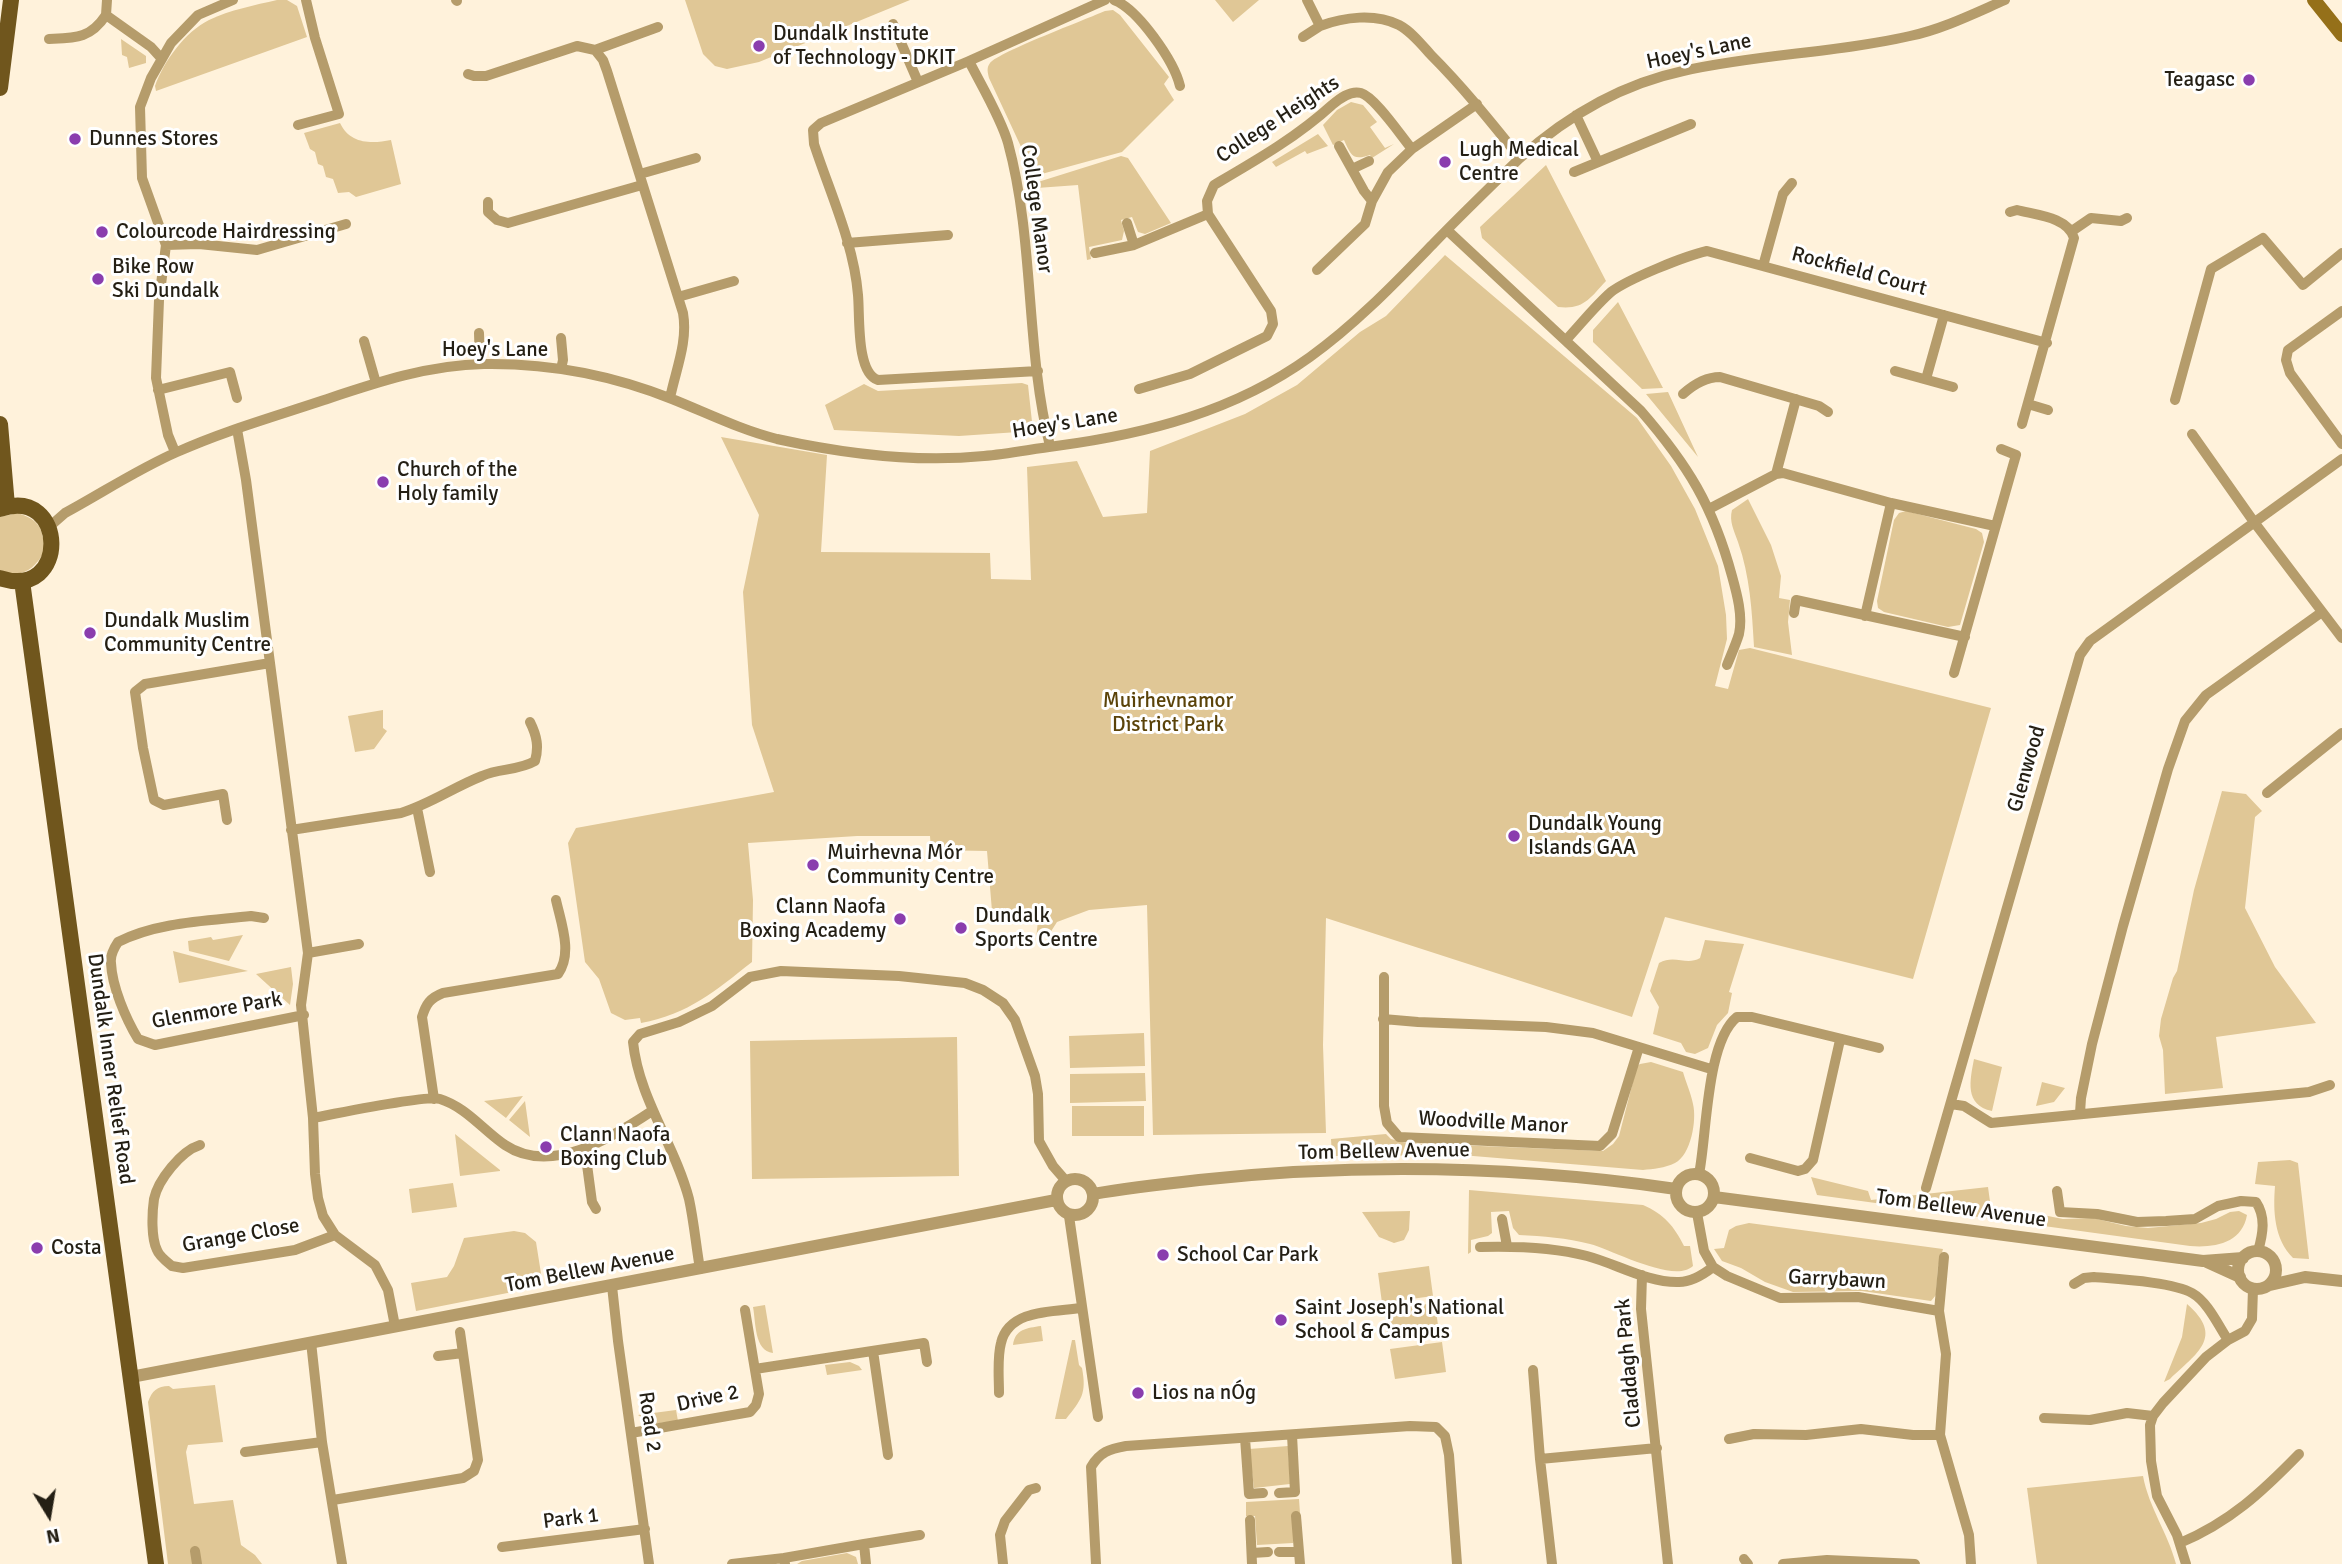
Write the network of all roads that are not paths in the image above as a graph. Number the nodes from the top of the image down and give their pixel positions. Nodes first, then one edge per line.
1 (11, 0) edge
2 (107, 0) edge
3 (233, 0) edge
4 (306, 0) edge
5 (1105, 0) edge
6 (1114, 0) edge
7 (1307, 0) edge
8 (2005, 0) edge
9 (2314, 0) edge
10 (106, 15) junction
11 (893, 24) dead end
12 (1320, 26) junction
13 (658, 27) dead end
14 (2342, 35) edge
15 (1303, 37) dead end
16 (49, 38) dead end
17 (595, 50) junction
18 (161, 58) junction
19 (969, 61) junction
20 (468, 74) dead end
21 (918, 82) junction
22 (1180, 86) dead end
23 (0, 88) edge
24 (1477, 104) junction
25 (1576, 115) junction
26 (1691, 124) dead end
27 (298, 125) dead end
28 (1339, 146) dead end
29 (1412, 149) junction
30 (696, 158) dead end
31 (1520, 158) junction
32 (1369, 161) dead end
33 (1598, 162) junction
34 (1352, 169) junction
35 (1574, 172) dead end
36 (641, 179) junction
37 (1793, 183) dead end
38 (1372, 201) junction
39 (488, 202) dead end
40 (2010, 212) dead end
41 (1208, 214) junction
42 (2127, 218) dead end
43 (1127, 223) dead end
44 (346, 224) dead end
45 (1447, 230) junction
46 (2072, 231) junction
47 (948, 235) dead end
48 (847, 243) junction
49 (166, 245) junction
50 (1134, 245) junction
51 (1095, 253) dead end
52 (2342, 253) edge
53 (1763, 266) junction
54 (1317, 270) dead end
55 (734, 281) dead end
56 (678, 296) junction
57 (2342, 311) edge
58 (1944, 315) junction
59 (478, 333) dead end
60 (562, 338) dead end
61 (1566, 340) junction
62 (364, 341) dead end
63 (2047, 343) junction
64 (480, 364) junction
65 (561, 369) junction
66 (1038, 370) junction
67 (1895, 371) dead end
68 (1926, 379) junction
69 (376, 383) junction
70 (1954, 387) dead end
71 (1139, 389) dead end
72 (158, 390) junction
73 (1684, 394) dead end
74 (237, 398) dead end
75 (670, 398) junction
76 (1796, 399) junction
77 (2175, 400) dead end
78 (2028, 404) junction
79 (2048, 410) dead end
80 (1828, 412) dead end
81 (0, 424) edge
82 (2022, 425) dead end
83 (237, 429) junction
84 (2192, 434) dead end
85 (2342, 444) edge
86 (1050, 446) junction
87 (2001, 449) dead end
88 (175, 452) junction
89 (2342, 459) edge
90 (1776, 474) junction
91 (1891, 503) junction
92 (4, 508) edge
93 (1709, 509) junction
94 (2254, 522) junction
95 (1995, 526) junction
96 (49, 527) junction
97 (0, 579) edge
98 (22, 581) junction
99 (2322, 612) junction
100 (1794, 613) dead end
101 (1866, 616) junction
102 (1965, 637) junction
103 (2342, 638) edge
104 (270, 663) junction
105 (1727, 665) dead end
106 (1954, 673) dead end
107 (530, 722) dead end
108 (2342, 733) edge
109 (2267, 793) dead end
110 (417, 808) junction
111 (227, 820) dead end
112 (291, 830) junction
113 (430, 872) dead end
114 (556, 900) dead end
115 (264, 918) dead end
116 (359, 944) dead end
117 (308, 953) junction
118 (1384, 977) dead end
119 (304, 1015) junction
120 (1383, 1019) junction
121 (1840, 1040) junction
122 (1639, 1047) junction
123 (1879, 1048) dead end
124 (1712, 1069) junction
125 (2330, 1085) dead end
126 (434, 1098) junction
127 (1951, 1104) junction
128 (652, 1111) junction
129 (2080, 1113) junction
130 (313, 1118) junction
131 (200, 1145) dead end
132 (585, 1150) junction
133 (1750, 1158) dead end
134 (1699, 1174) junction
135 (1066, 1181) junction
136 (1926, 1188) dead end
137 (1676, 1189) junction
138 (2057, 1191) dead end
139 (1093, 1194) junction
140 (1714, 1197) junction
141 (1056, 1200) junction
142 (596, 1209) dead end
143 (1697, 1213) junction
144 (1069, 1216) junction
145 (1502, 1219) dead end
146 (335, 1235) junction
147 (1507, 1246) junction
148 (1480, 1247) dead end
149 (2258, 1251) junction
150 (1944, 1257) dead end
151 (2243, 1258) junction
152 (2203, 1261) junction
153 (2275, 1264) junction
154 (1713, 1267) junction
155 (699, 1269) junction
156 (1642, 1275) junction
157 (2240, 1277) junction
158 (2305, 1277) junction
159 (2342, 1281) edge
160 (2074, 1284) dead end
161 (2270, 1285) junction
162 (612, 1286) junction
163 (2253, 1289) junction
164 (1081, 1308) junction
165 (745, 1310) dead end
166 (1939, 1311) junction
167 (395, 1326) junction
168 (460, 1332) dead end
169 (2228, 1340) junction
170 (311, 1342) junction
171 (873, 1351) junction
172 (463, 1353) junction
173 (438, 1356) dead end
174 (927, 1362) dead end
175 (755, 1369) junction
176 (1533, 1370) dead end
177 (131, 1377) junction
178 (999, 1393) dead end
179 (2153, 1416) junction
180 (1098, 1417) dead end
181 (2044, 1418) dead end
182 (631, 1433) junction
183 (1292, 1435) junction
184 (1940, 1435) junction
185 (1245, 1438) junction
186 (1729, 1439) dead end
187 (322, 1441) junction
188 (1657, 1448) junction
189 (244, 1452) dead end
190 (2298, 1454) dead end
191 (888, 1455) dead end
192 (1541, 1459) junction
193 (1036, 1488) dead end
194 (1263, 1493) dead end
195 (1279, 1493) dead end
196 (333, 1500) junction
197 (1296, 1516) dead end
198 (1250, 1520) dead end
199 (645, 1529) junction
200 (920, 1535) dead end
201 (2180, 1543) junction
202 (864, 1544) junction
203 (502, 1547) dead end
204 (195, 1551) dead end
205 (1299, 1552) junction
206 (1252, 1559) edge
207 (784, 1561) edge
208 (156, 1564) edge
209 (197, 1564) edge
210 (342, 1564) edge
211 (649, 1564) edge
212 (732, 1564) edge
213 (866, 1564) edge
214 (1003, 1564) edge
215 (1096, 1564) edge
216 (1300, 1564) edge
217 (1457, 1564) edge
218 (1552, 1564) edge
219 (1668, 1564) edge
220 (1789, 1564) edge
221 (1915, 1564) edge
222 (1971, 1564) edge
223 (2186, 1564) edge

1 - 23 main road
2 - 10 street
3 - 18 street
4 - 27 street
5 - 19 street
6 - 22 street
7 - 12 street
8 - 25 street, Hoey's Lane
9 - 14 main road
10 - 16 street
10 - 18 street
11 - 21 street
12 - 15 street
12 - 24 street
13 - 17 street
17 - 20 street
17 - 36 street
18 - 49 street
19 - 21 street
19 - 66 street, College Manor
21 - 48 street
24 - 29 street
24 - 31 street
25 - 31 street, Hoey's Lane
25 - 33 street
26 - 33 street
28 - 34 street
29 - 38 street
29 - 41 street, College Heights
30 - 36 street
31 - 45 street, Hoey's Lane
32 - 34 street
33 - 35 street
34 - 38 street
36 - 39 street
36 - 56 street
37 - 53 street, Rockfield Court
38 - 54 street
40 - 46 street
41 - 50 street
41 - 71 street
42 - 46 street
43 - 50 street
44 - 49 street
45 - 61 street
45 - 86 street, Hoey's Lane
46 - 63 street
47 - 48 street
48 - 66 street
49 - 72 street
50 - 51 street
52 - 77 street
53 - 58 street, Rockfield Court
53 - 61 street, Rockfield Court
55 - 56 street
56 - 75 street
57 - 85 street
58 - 63 street, Rockfield Court
58 - 68 street, Rockfield Court
59 - 64 street
60 - 65 street
61 - 93 street
62 - 69 street
63 - 78 street
64 - 65 street, Hoey's Lane
64 - 69 street, Hoey's Lane
65 - 75 street, Hoey's Lane
66 - 86 street, College Manor
67 - 68 street
68 - 70 street
69 - 83 street, Hoey's Lane
72 - 74 street
72 - 88 street
73 - 76 street
75 - 86 street, Hoey's Lane
76 - 80 street
76 - 90 street
78 - 79 street
78 - 82 street
81 - 92 main road
83 - 88 street, Hoey's Lane
83 - 104 street
84 - 94 street
87 - 95 street
88 - 96 street, Hoey's Lane
89 - 94 street, Glenwood
90 - 91 street
90 - 93 street
91 - 95 street
91 - 101 street
92 - 96 main road
93 - 105 street
94 - 99 street
94 - 127 street, Glenwood
95 - 102 street
96 - 98 main road
97 - 98 main road
98 - 177 main road, Dundalk Inner Relief Road
99 - 103 street
99 - 129 street
100 - 101 street
101 - 102 street
102 - 106 street
104 - 111 street
104 - 112 street
107 - 110 street
108 - 109 street
110 - 112 street
110 - 113 street
112 - 117 street
114 - 126 street
115 - 119 street, Glenmore Park
116 - 117 street
117 - 119 street
118 - 120 street, Woodville Manor
119 - 130 street
120 - 122 street
120 - 122 street, Woodville Manor
121 - 123 street
121 - 124 street
121 - 133 street
122 - 124 street
124 - 134 street
125 - 129 street
126 - 130 street
126 - 132 street
127 - 129 street
127 - 136 street, Glenwood
128 - 132 street
128 - 135 street
128 - 155 street
130 - 146 street
131 - 146 street, Grange Close
132 - 142 street
134 - 137 street
134 - 140 street
135 - 139 street
135 - 141 street
137 - 139 street, Tom Bellew Avenue
137 - 143 street
138 - 149 street
139 - 144 street
140 - 143 street
140 - 152 street, Tom Bellew Avenue
141 - 144 street
141 - 155 street, Tom Bellew Avenue
143 - 154 street
144 - 164 street
145 - 147 street
146 - 167 street
147 - 148 street, Claddagh Park
147 - 156 street, Claddagh Park
149 - 151 street
149 - 153 street
150 - 166 street
151 - 152 street, Tom Bellew Avenue
151 - 157 street
152 - 157 street, Tom Bellew Avenue
153 - 158 street
153 - 161 street
154 - 156 street, Claddagh Park
154 - 166 street, Garrybawn
155 - 162 street, Tom Bellew Avenue
156 - 188 street, Claddagh Park
157 - 163 street
158 - 159 street
158 - 161 street
160 - 169 street
161 - 163 street
162 - 167 street, Tom Bellew Avenue
162 - 182 street, Road 2
163 - 169 street
164 - 178 street
164 - 180 street
165 - 175 street, Drive 2
166 - 184 street
167 - 170 street, Tom Bellew Avenue
168 - 172 street
169 - 179 street
170 - 177 street, Tom Bellew Avenue
170 - 187 street
171 - 174 street, Drive 2
171 - 175 street, Drive 2
171 - 191 street
172 - 173 street
172 - 196 street
175 - 182 street, Drive 2
176 - 192 street
177 - 208 main road, Dundalk Inner Relief Road
179 - 181 street
179 - 201 street
182 - 199 street, Road 2
183 - 185 street
183 - 195 street
183 - 217 street
184 - 186 street
184 - 222 street
185 - 194 street
185 - 215 street
187 - 189 street
187 - 196 street
188 - 192 street, Claddagh Park
188 - 219 street, Claddagh Park
190 - 201 street
192 - 218 street
193 - 214 street
196 - 210 street
197 - 205 street
198 - 206 street
199 - 203 street, Park 1
199 - 211 street, Road 2
200 - 202 street
201 - 223 street
202 - 207 street
202 - 213 street
204 - 209 street
205 - 206 street
205 - 216 street
207 - 212 street
220 - 221 street

